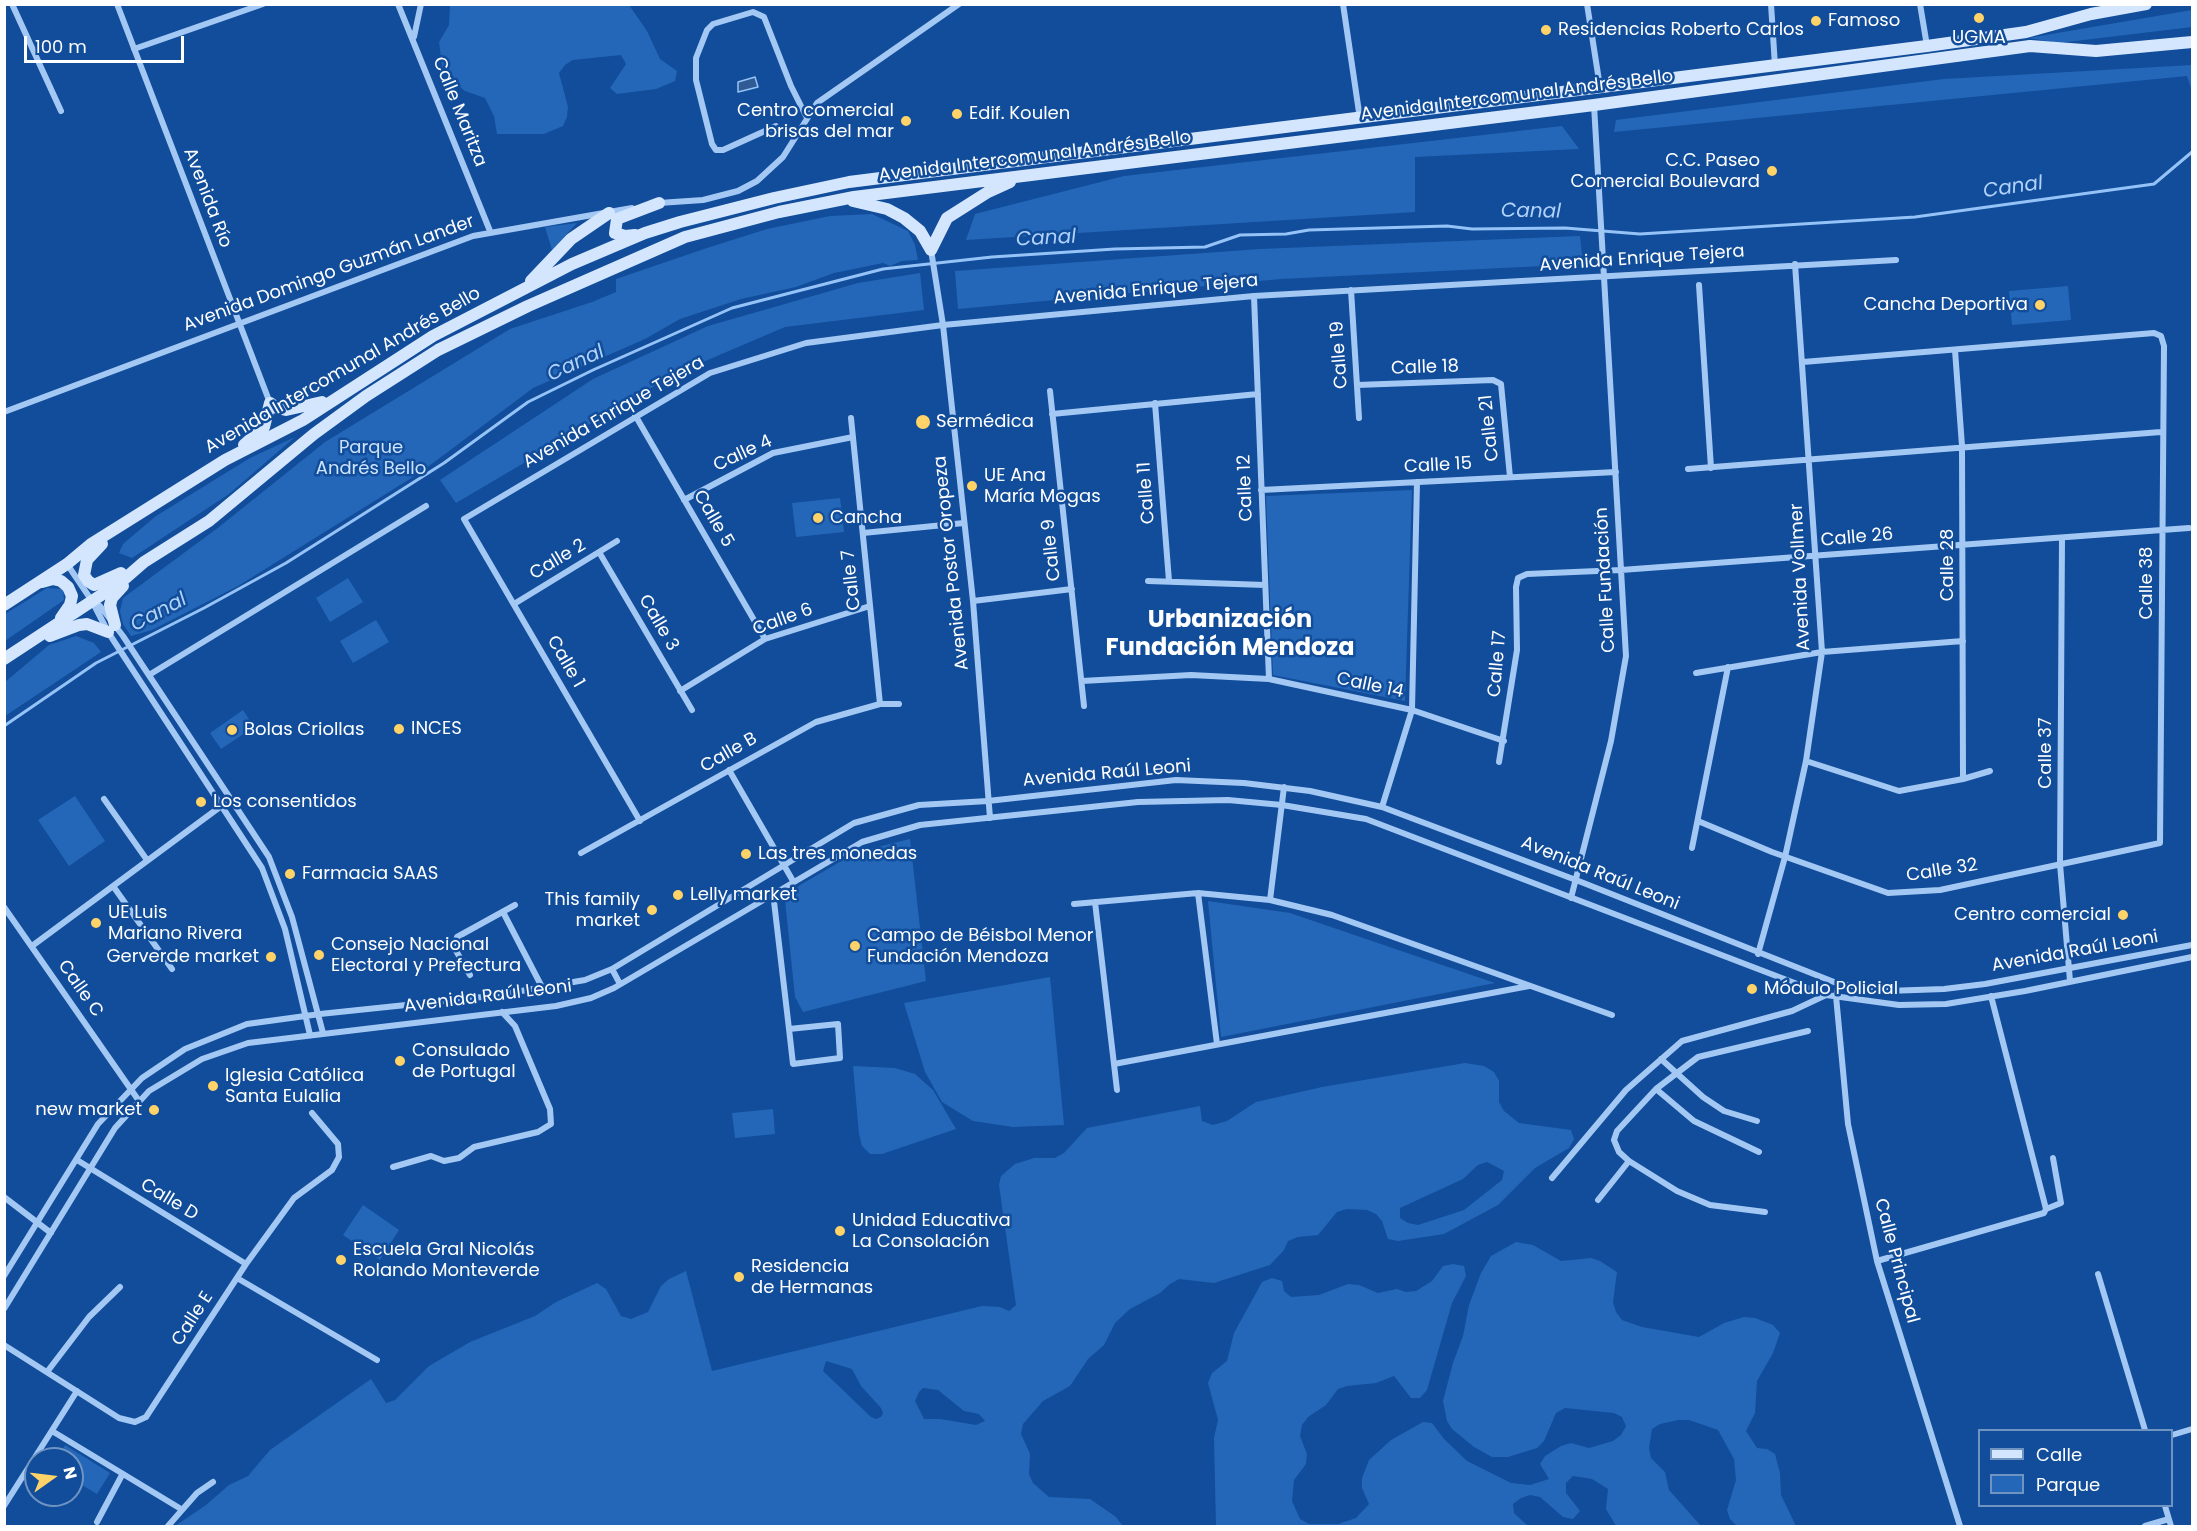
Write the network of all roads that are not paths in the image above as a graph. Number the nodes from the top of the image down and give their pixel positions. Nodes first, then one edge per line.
1 (12, 4) edge
2 (117, 4) edge
3 (263, 4) edge
4 (398, 4) edge
5 (421, 4) edge
6 (959, 4) edge
7 (1343, 4) edge
8 (1587, 4) edge
9 (1771, 4) edge
10 (1920, 4) edge
11 (2146, 4) edge
12 (414, 37) junction
13 (2190, 44) edge
14 (1927, 46) junction
15 (134, 49) junction
16 (1775, 66) junction
17 (1601, 90) junction
18 (1594, 105) junction
19 (61, 111) dead end
20 (806, 116) junction
21 (1360, 119) junction
22 (776, 126) dead end
23 (1020, 177) junction
24 (831, 201) junction
25 (659, 203) junction
26 (609, 213) junction
27 (490, 231) junction
28 (645, 233) junction
29 (931, 251) junction
30 (1896, 260) dead end
31 (1796, 264) junction
32 (1604, 277) junction
33 (527, 285) junction
34 (1699, 285) dead end
35 (1350, 290) junction
36 (1254, 296) junction
37 (238, 322) junction
38 (943, 325) junction
39 (1955, 350) junction
40 (1803, 362) junction
41 (1494, 380) joint
42 (1357, 385) junction
43 (1050, 391) dead end
44 (1258, 394) junction
45 (338, 397) junction
46 (270, 403) junction
47 (1155, 403) junction
48 (4, 412) edge
49 (1052, 414) junction
50 (635, 415) junction
51 (851, 418) dead end
52 (1359, 418) dead end
53 (2161, 432) junction
54 (853, 437) junction
55 (1962, 446) junction
56 (239, 452) junction
57 (1810, 459) junction
58 (1711, 468) junction
59 (1688, 469) dead end
60 (1616, 472) junction
61 (1510, 477) junction
62 (1418, 482) junction
63 (1262, 490) junction
64 (684, 500) junction
65 (426, 506) dead end
66 (464, 519) joint
67 (964, 523) junction
68 (124, 525) junction
69 (2190, 528) dead end
70 (2162, 530) junction
71 (863, 533) junction
72 (2062, 538) junction
73 (617, 541) dead end
74 (1963, 544) junction
75 (599, 552) junction
76 (1816, 556) junction
77 (144, 562) junction
78 (67, 564) junction
79 (1621, 570) junction
80 (1527, 574) joint
81 (1148, 581) dead end
82 (1169, 581) junction
83 (36, 584) junction
84 (1265, 585) junction
85 (1071, 589) junction
86 (92, 601) junction
87 (972, 601) junction
88 (514, 604) junction
89 (4, 605) edge
90 (870, 606) junction
91 (55, 626) junction
92 (112, 633) junction
93 (34, 639) junction
94 (765, 639) junction
95 (1963, 641) junction
96 (1822, 652) junction
97 (4, 659) edge
98 (1728, 667) junction
99 (1696, 673) dead end
100 (149, 675) junction
101 (1269, 679) junction
102 (1082, 681) junction
103 (680, 691) junction
104 (880, 704) junction
105 (899, 704) dead end
106 (1084, 706) dead end
107 (692, 710) dead end
108 (1412, 710) junction
109 (1504, 741) junction
110 (1806, 761) junction
111 (1499, 762) dead end
112 (729, 770) junction
113 (1990, 771) dead end
114 (1963, 779) junction
115 (1284, 787) junction
116 (104, 799) dead end
117 (231, 800) junction
118 (988, 801) junction
119 (222, 805) junction
120 (1282, 805) junction
121 (1382, 807) junction
122 (990, 818) junction
123 (640, 821) junction
124 (1698, 821) junction
125 (2161, 838) joint
126 (1692, 848) dead end
127 (581, 853) dead end
128 (1785, 857) junction
129 (147, 860) junction
130 (2060, 864) junction
131 (784, 866) junction
132 (1576, 880) junction
133 (793, 881) junction
134 (113, 885) junction
135 (773, 893) junction
136 (1198, 893) junction
137 (1571, 898) junction
138 (1270, 900) junction
139 (1095, 902) junction
140 (1074, 904) dead end
141 (515, 905) dead end
142 (4, 907) edge
143 (503, 912) junction
144 (32, 945) junction
145 (2193, 945) edge
146 (1758, 954) junction
147 (2193, 957) edge
148 (172, 969) dead end
149 (612, 969) junction
150 (2069, 969) junction
151 (470, 975) dead end
152 (2070, 981) junction
153 (620, 984) junction
154 (1839, 984) junction
155 (1529, 986) junction
156 (543, 989) junction
157 (1826, 994) junction
158 (1836, 996) junction
159 (1990, 996) junction
160 (502, 1012) junction
161 (320, 1014) junction
162 (306, 1015) junction
163 (1612, 1015) dead end
164 (789, 1029) junction
165 (1808, 1030) dead end
166 (323, 1033) junction
167 (309, 1035) junction
168 (1217, 1044) junction
169 (1662, 1059) junction
170 (1114, 1064) junction
171 (1677, 1072) junction
172 (130, 1088) junction
173 (1656, 1089) junction
174 (1117, 1090) dead end
175 (139, 1101) junction
176 (312, 1113) dead end
177 (1757, 1121) dead end
178 (1759, 1152) dead end
179 (2053, 1158) dead end
180 (77, 1160) junction
181 (1629, 1161) junction
182 (393, 1167) dead end
183 (90, 1170) junction
184 (1552, 1178) dead end
185 (4, 1197) edge
186 (1598, 1200) dead end
187 (2046, 1209) junction
188 (1765, 1212) dead end
189 (38, 1224) junction
190 (51, 1233) junction
191 (1876, 1261) junction
192 (246, 1264) junction
193 (2098, 1274) dead end
194 (4, 1276) edge
195 (237, 1278) junction
196 (120, 1287) dead end
197 (4, 1309) edge
198 (4, 1345) edge
199 (377, 1360) dead end
200 (47, 1372) junction
201 (77, 1391) junction
202 (2144, 1429) edge
203 (2193, 1429) edge
204 (52, 1431) junction
205 (2173, 1435) edge
206 (122, 1475) junction
207 (213, 1482) dead end
208 (4, 1506) edge
209 (2165, 1507) edge
210 (181, 1509) junction
211 (97, 1522) dead end
212 (2170, 1523) edge
213 (168, 1527) edge
214 (1960, 1527) edge
215 (2145, 1527) edge

1 - 19 street
2 - 15 street, Avenida Río
3 - 15 street
4 - 12 street, Calle Maritza
5 - 12 street
6 - 20 street, Avenida Domingo Guzmán Lander
7 - 21 street
8 - 17 street
9 - 16 street
10 - 14 street
11 - 14 main road, Avenida Intercomunal Andrés Bello
12 - 27 street, Calle Maritza
13 - 18 main road, Avenida Intercomunal Andrés Bello
14 - 16 main road, Avenida Intercomunal Andrés Bello
15 - 37 street, Avenida Río
16 - 17 main road, Avenida Intercomunal Andrés Bello
17 - 21 main road, Avenida Intercomunal Andrés Bello
18 - 23 main road, Avenida Intercomunal Andrés Bello
18 - 32 street, Calle Fundación
20 - 22 street
20 - 25 street, Avenida Domingo Guzmán Lander
21 - 28 main road, Avenida Intercomunal Andrés Bello
23 - 24 main road, Avenida Intercomunal Andrés Bello
23 - 29 main road
24 - 29 main road
24 - 77 main road, Avenida Intercomunal Andrés Bello
25 - 26 street, Avenida Domingo Guzmán Lander
25 - 28 main road
26 - 27 street, Avenida Domingo Guzmán Lander
26 - 33 main road
27 - 37 street, Avenida Domingo Guzmán Lander
28 - 33 main road, Avenida Intercomunal Andrés Bello
29 - 38 street, Avenida Postor Oropeza
30 - 31 street, Avenida Enrique Tejera
31 - 32 street, Avenida Enrique Tejera
31 - 40 street, Avenida Vollmer
32 - 35 street, Avenida Enrique Tejera
32 - 60 street, Calle Fundación
33 - 45 main road, Avenida Intercomunal Andrés Bello
34 - 58 street
35 - 36 street, Avenida Enrique Tejera
35 - 42 street, Calle 19
36 - 38 street, Avenida Enrique Tejera
36 - 44 street, Calle 12
37 - 46 street, Avenida Río
37 - 48 street, Avenida Domingo Guzmán Lander
38 - 50 street, Avenida Enrique Tejera
38 - 67 street, Avenida Postor Oropeza
39 - 40 street
39 - 53 street, Calle 38
39 - 55 street, Calle 28
40 - 57 street, Avenida Vollmer
41 - 42 street, Calle 18
41 - 61 street, Calle 21
42 - 52 street, Calle 19
43 - 49 street, Calle 9
44 - 47 street
44 - 63 street, Calle 12
45 - 46 main road
45 - 56 main road, Avenida Intercomunal Andrés Bello
46 - 56 main road
47 - 49 street
47 - 82 street, Calle 11
49 - 85 street, Calle 9
50 - 64 street, Calle 5
50 - 66 street, Avenida Enrique Tejera
51 - 54 street, Calle 7
53 - 55 street
53 - 70 street, Calle 38
54 - 64 street, Calle 4
54 - 71 street, Calle 7
55 - 57 street
55 - 74 street, Calle 28
56 - 68 main road, Avenida Intercomunal Andrés Bello
57 - 58 street
57 - 76 street, Avenida Vollmer
58 - 59 street
60 - 61 street, Calle 15
60 - 79 street, Calle Fundación
61 - 62 street, Calle 15
62 - 63 street, Calle 15
62 - 108 street
63 - 84 street, Calle 12
64 - 94 street, Calle 5
65 - 100 street
66 - 88 street, Calle 1
67 - 71 street
67 - 87 street, Avenida Postor Oropeza
68 - 77 main road
68 - 78 main road, Avenida Intercomunal Andrés Bello
69 - 70 street, Calle 26
70 - 72 street, Calle 26
70 - 125 street, Calle 38
71 - 90 street, Calle 7
72 - 74 street, Calle 26
72 - 130 street, Calle 37
73 - 75 street, Calle 2
74 - 76 street, Calle 26
74 - 95 street, Calle 28
75 - 88 street, Calle 2
75 - 103 street, Calle 3
76 - 79 street, Calle 26
76 - 96 street, Avenida Vollmer
77 - 86 main road, Avenida Intercomunal Andrés Bello
77 - 92 main road
78 - 83 main road, Avenida Intercomunal Andrés Bello
78 - 86 street
79 - 80 street, Calle 26
79 - 132 street, Calle Fundación
80 - 109 street, Calle 17
81 - 82 street
82 - 84 street
83 - 89 main road, Avenida Intercomunal Andrés Bello
83 - 91 main road
84 - 101 street, Calle 12
85 - 87 street
85 - 102 street, Calle 9
86 - 91 main road, Avenida Intercomunal Andrés Bello
86 - 92 street
87 - 118 street, Avenida Postor Oropeza
88 - 123 street, Calle 1
90 - 94 street, Calle 6
90 - 104 street, Calle 7
91 - 93 main road, Avenida Intercomunal Andrés Bello
92 - 93 main road
92 - 100 street
92 - 119 street
93 - 97 main road, Avenida Intercomunal Andrés Bello
94 - 103 street, Calle 6
95 - 96 street
95 - 114 street, Calle 28
96 - 98 street
96 - 110 street, Avenida Vollmer
98 - 99 street
98 - 124 street
100 - 117 street
101 - 102 street, Calle 14
101 - 108 street, Calle 14
102 - 106 street, Calle 9
103 - 107 street, Calle 3
104 - 105 street, Calle B
104 - 112 street, Calle B
108 - 109 street, Calle 14
108 - 121 street
109 - 111 street, Calle 17
110 - 114 street
110 - 128 street, Avenida Vollmer
112 - 123 street, Calle B
112 - 131 street
113 - 114 street
115 - 118 street, Avenida Raúl Leoni
115 - 120 street
115 - 121 street, Avenida Raúl Leoni
116 - 129 street
117 - 119 street
117 - 161 street
118 - 122 street, Avenida Postor Oropeza
118 - 131 street, Avenida Raúl Leoni
119 - 129 street
119 - 162 street
120 - 122 street, Avenida Raúl Leoni
120 - 137 street, Avenida Raúl Leoni
120 - 138 street
121 - 132 street, Avenida Raúl Leoni
122 - 133 street, Avenida Raúl Leoni
123 - 127 street, Calle B
124 - 126 street
124 - 128 street, Calle 32
125 - 130 street, Calle 32
128 - 130 street, Calle 32
128 - 146 street, Avenida Vollmer
129 - 134 street
130 - 150 street, Calle 37
131 - 133 street
131 - 149 street, Avenida Raúl Leoni
132 - 137 street, Calle Fundación
132 - 146 street, Avenida Raúl Leoni
133 - 135 street, Avenida Raúl Leoni
134 - 144 street
134 - 148 street
135 - 153 street, Avenida Raúl Leoni
135 - 164 street
136 - 138 street
136 - 139 street
136 - 168 street
137 - 157 street, Avenida Raúl Leoni
138 - 155 street
139 - 140 street
139 - 170 street
141 - 143 street
142 - 144 street, Calle C
143 - 151 street
143 - 156 street
144 - 172 street, Calle C
145 - 150 street, Avenida Raúl Leoni
146 - 154 street, Avenida Raúl Leoni
147 - 152 street, Avenida Raúl Leoni
149 - 153 street
149 - 156 street, Avenida Raúl Leoni
150 - 152 street, Calle 37
150 - 154 street, Avenida Raúl Leoni
152 - 159 street, Avenida Raúl Leoni
153 - 160 street, Avenida Raúl Leoni
154 - 158 street, Calle Principal
155 - 163 street
155 - 168 street
156 - 161 street, Avenida Raúl Leoni
157 - 158 street, Avenida Raúl Leoni
157 - 169 street
158 - 159 street, Avenida Raúl Leoni
158 - 191 street, Calle Principal
159 - 187 street
160 - 166 street, Avenida Raúl Leoni
160 - 182 street
161 - 162 street, Avenida Raúl Leoni
161 - 166 street
162 - 167 street
162 - 172 street, Avenida Raúl Leoni
164 - 164 street
165 - 171 street
166 - 167 street, Avenida Raúl Leoni
167 - 175 street, Avenida Raúl Leoni
168 - 170 street
169 - 171 street
169 - 184 street
170 - 174 street
171 - 173 street
171 - 177 street
172 - 175 street, Calle C
172 - 180 street, Avenida Raúl Leoni
173 - 178 street
173 - 181 street
175 - 183 street, Avenida Raúl Leoni
176 - 192 street, Calle E
179 - 187 street
180 - 183 street, Calle D
180 - 189 street, Avenida Raúl Leoni
181 - 186 street
181 - 188 street
183 - 190 street, Avenida Raúl Leoni
183 - 192 street, Calle D
185 - 189 street
187 - 191 street
189 - 190 street
189 - 194 street, Avenida Raúl Leoni
190 - 197 street, Avenida Raúl Leoni
191 - 214 street, Calle Principal
192 - 195 street, Calle E
193 - 202 street
195 - 199 street
195 - 201 street, Calle E
196 - 200 street
198 - 200 street, Calle E
200 - 201 street, Calle E
201 - 204 street
203 - 205 street
204 - 206 street
204 - 208 street
206 - 210 street
206 - 211 street
207 - 210 street
209 - 212 street
210 - 213 street
212 - 215 street

